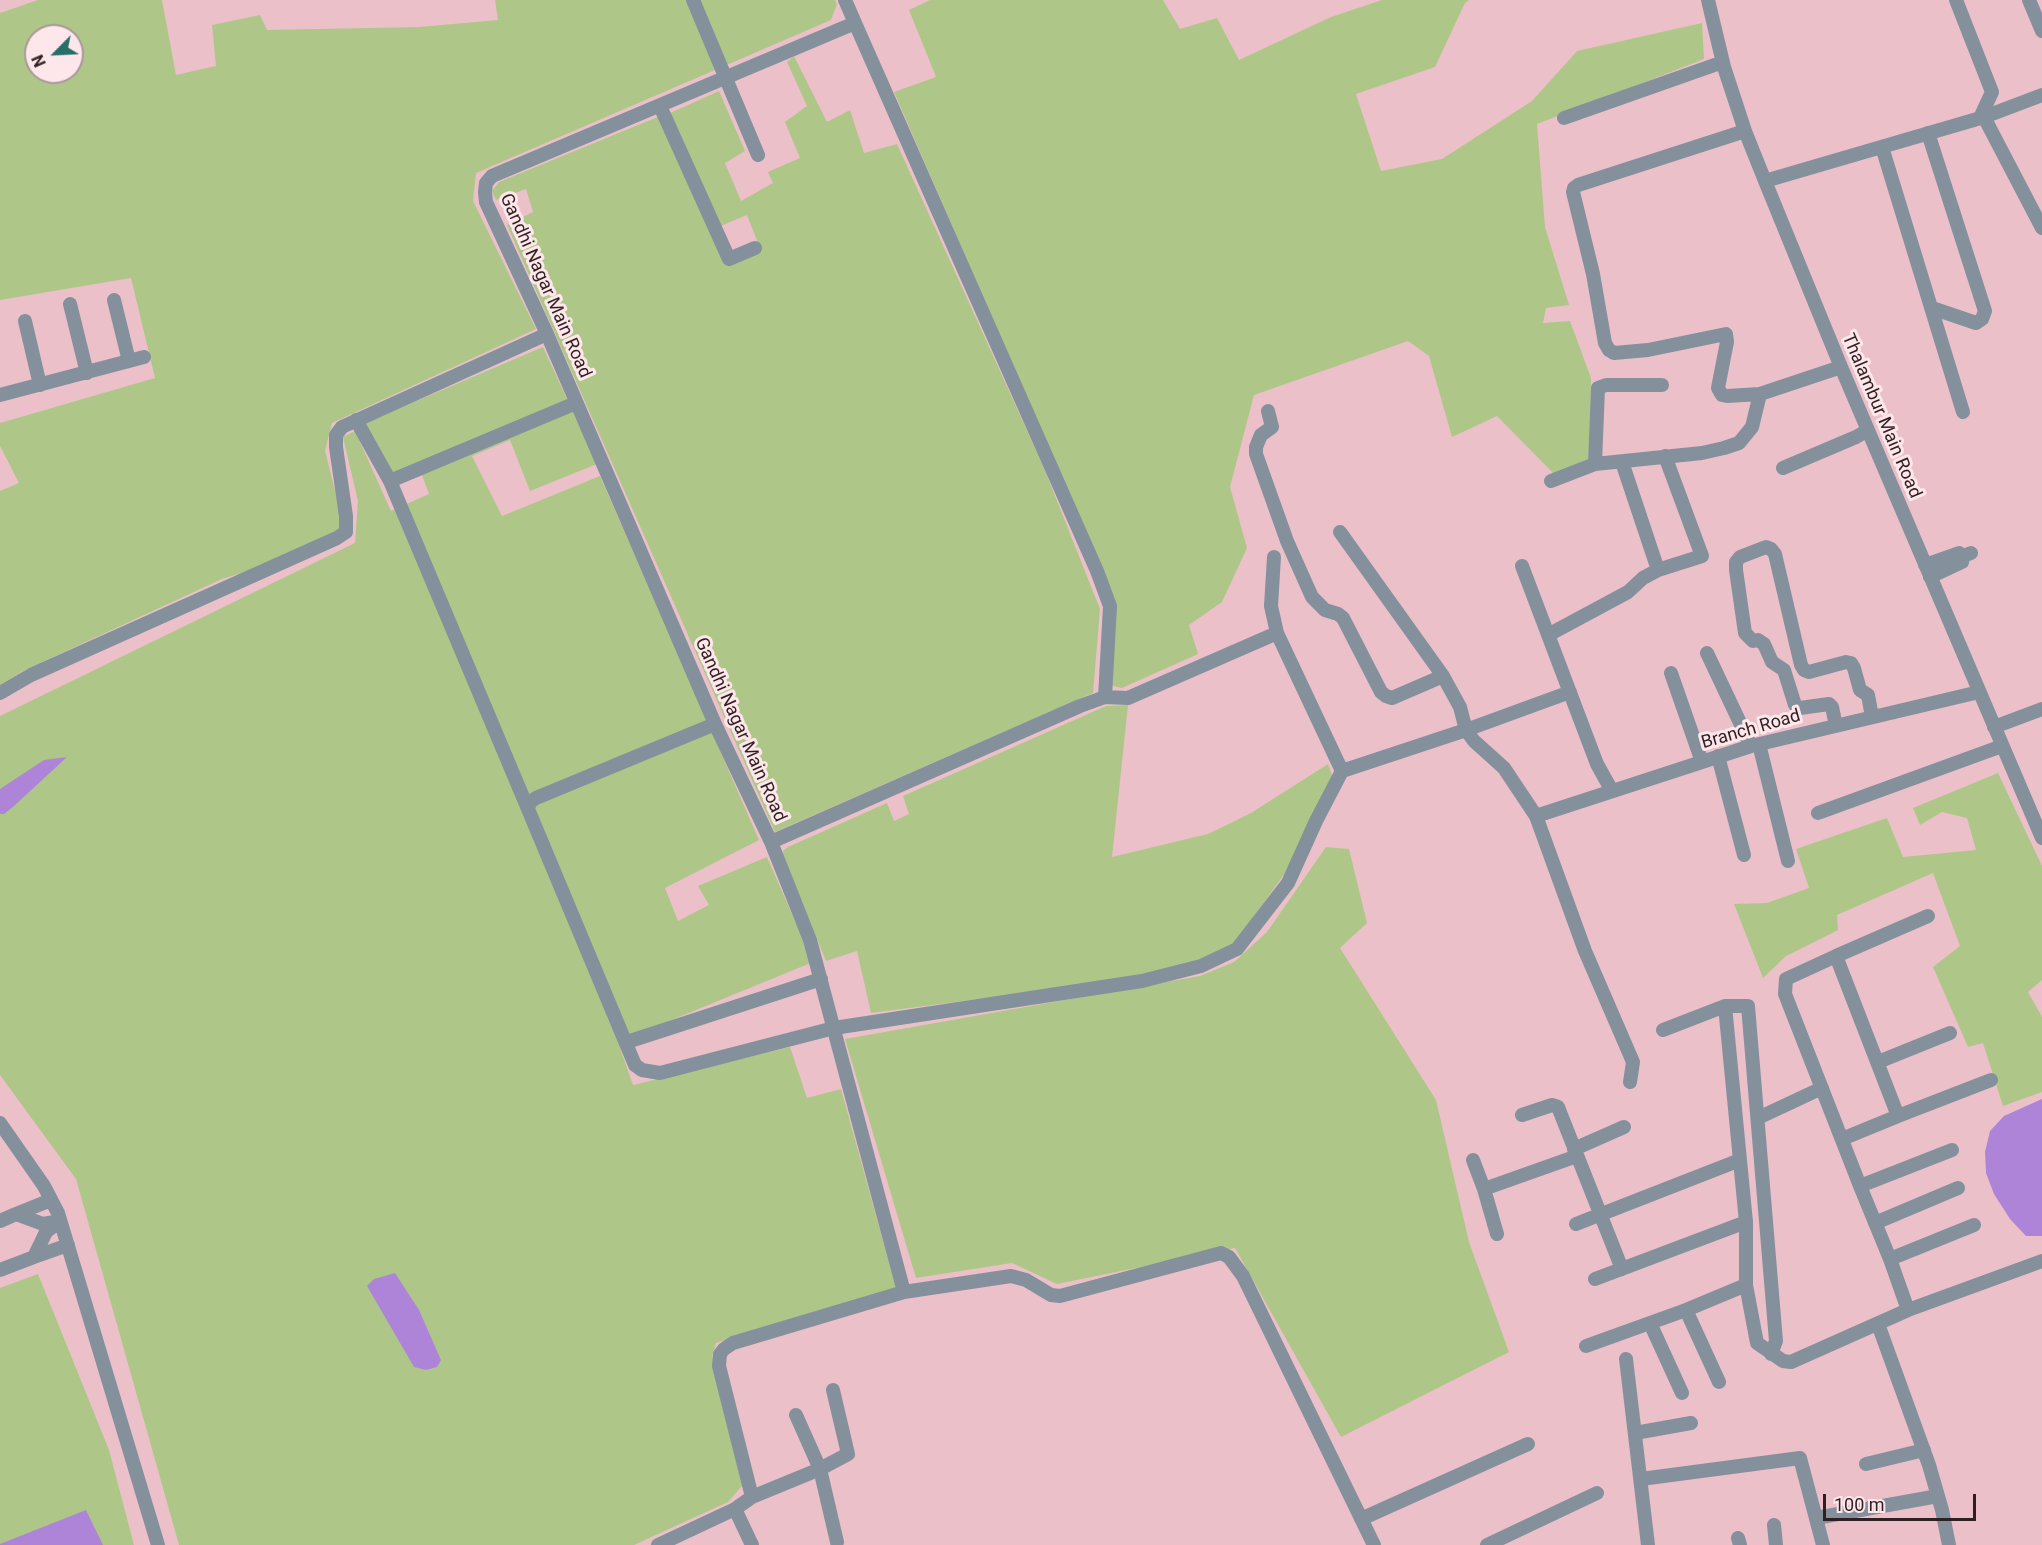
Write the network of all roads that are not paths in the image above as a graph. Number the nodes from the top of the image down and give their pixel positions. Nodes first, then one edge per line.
1 (693, 0) edge
2 (845, 0) edge
3 (1956, 0) edge
4 (2029, 0) edge
5 (1710, 1) edge
6 (855, 23) junction
7 (2042, 31) edge
8 (1723, 62) junction
9 (726, 79) junction
10 (2042, 95) edge
11 (660, 106) junction
12 (1564, 118) dead end
13 (1982, 118) junction
14 (1745, 131) junction
15 (1928, 133) junction
16 (1882, 147) junction
17 (758, 155) dead end
18 (1765, 181) junction
19 (2042, 228) edge
20 (755, 248) dead end
21 (114, 300) dead end
22 (70, 304) dead end
23 (1932, 308) junction
24 (25, 321) dead end
25 (547, 334) junction
26 (144, 357) dead end
27 (129, 361) junction
28 (1841, 367) junction
29 (87, 373) junction
30 (40, 385) junction
31 (1662, 385) dead end
32 (1760, 394) junction
33 (0, 396) edge
34 (576, 402) junction
35 (1268, 411) dead end
36 (1964, 412) dead end
37 (356, 420) junction
38 (1868, 430) junction
39 (1665, 456) junction
40 (1622, 462) junction
41 (1595, 464) junction
42 (1783, 468) dead end
43 (390, 481) junction
44 (1551, 481) dead end
45 (1340, 532) dead end
46 (1966, 555) dead end
47 (1274, 557) dead end
48 (1522, 566) dead end
49 (1658, 570) junction
50 (1928, 571) junction
51 (1277, 633) junction
52 (1548, 635) junction
53 (1707, 653) dead end
54 (1801, 665) junction
55 (1784, 670) junction
56 (1671, 673) dead end
57 (1443, 676) junction
58 (1570, 692) junction
59 (1979, 692) junction
60 (0, 693) edge
61 (1105, 697) junction
62 (2042, 709) edge
63 (1872, 717) junction
64 (715, 724) junction
65 (1836, 726) junction
66 (1994, 727) junction
67 (1466, 730) junction
68 (1755, 745) junction
69 (2002, 746) junction
70 (1718, 756) junction
71 (1702, 762) junction
72 (1342, 771) junction
73 (1612, 791) junction
74 (528, 809) junction
75 (1818, 813) dead end
76 (1536, 816) junction
77 (2042, 838) edge
78 (771, 842) junction
79 (1744, 855) dead end
80 (1788, 861) dead end
81 (1928, 916) dead end
82 (1836, 956) junction
83 (821, 979) junction
84 (1725, 1006) junction
85 (834, 1028) junction
86 (1663, 1030) dead end
87 (1950, 1033) dead end
88 (627, 1042) junction
89 (1878, 1062) junction
90 (1991, 1080) dead end
91 (1630, 1082) dead end
92 (1822, 1088) junction
93 (1522, 1115) dead end
94 (1898, 1116) junction
95 (1758, 1118) junction
96 (0, 1123) edge
97 (1624, 1127) dead end
98 (1842, 1139) junction
99 (1952, 1150) dead end
100 (1575, 1152) junction
101 (1473, 1160) dead end
102 (1740, 1166) junction
103 (1762, 1168) junction
104 (1860, 1186) junction
105 (1958, 1188) dead end
106 (1484, 1189) junction
107 (51, 1200) junction
108 (16, 1214) junction
109 (1600, 1215) junction
110 (0, 1221) edge
111 (60, 1221) junction
112 (1746, 1222) junction
113 (1875, 1223) junction
114 (1576, 1224) dead end
115 (1974, 1225) dead end
116 (1497, 1234) dead end
117 (68, 1245) junction
118 (34, 1257) junction
119 (1890, 1259) junction
120 (2042, 1261) edge
121 (1622, 1269) junction
122 (0, 1270) edge
123 (1595, 1279) dead end
124 (1746, 1285) junction
125 (904, 1292) junction
126 (1686, 1310) junction
127 (1908, 1310) junction
128 (1650, 1323) junction
129 (1878, 1324) junction
130 (1586, 1346) dead end
131 (1771, 1353) junction
132 (1626, 1359) dead end
133 (1719, 1382) dead end
134 (833, 1390) dead end
135 (1682, 1393) dead end
136 (796, 1415) dead end
137 (1691, 1423) dead end
138 (1635, 1433) junction
139 (1528, 1444) dead end
140 (1924, 1450) junction
141 (1866, 1464) dead end
142 (820, 1469) junction
143 (1641, 1479) junction
144 (1597, 1493) dead end
145 (1938, 1496) junction
146 (752, 1497) junction
147 (735, 1509) junction
148 (1816, 1518) junction
149 (1361, 1519) junction
150 (1774, 1525) dead end
151 (837, 1542) dead end
152 (158, 1545) edge
153 (658, 1545) edge
154 (752, 1545) edge
155 (1374, 1545) edge
156 (1487, 1545) edge
157 (1648, 1545) edge
158 (1776, 1545) edge
159 (1823, 1545) edge
160 (1949, 1545) edge

1 - 9 street
2 - 6 street
3 - 13 street
4 - 7 street
5 - 8 street, Thalambur Main Road
6 - 9 street, Gandhi Nagar Main Road
6 - 61 street
8 - 12 street
8 - 14 street, Thalambur Main Road
9 - 11 street, Gandhi Nagar Main Road
9 - 17 street
10 - 13 street
11 - 20 street
11 - 25 street, Gandhi Nagar Main Road
13 - 15 street
13 - 19 street
14 - 18 street, Thalambur Main Road
14 - 32 street
15 - 16 street
15 - 23 street
16 - 18 street
16 - 23 street
18 - 28 street, Thalambur Main Road
21 - 27 street
22 - 29 street
23 - 36 street
24 - 30 street
25 - 34 street, Gandhi Nagar Main Road
25 - 37 street
26 - 27 street
27 - 29 street
28 - 32 street
28 - 38 street, Thalambur Main Road
29 - 30 street
30 - 33 street
31 - 41 street
32 - 39 street
34 - 43 street
34 - 64 street, Gandhi Nagar Main Road
35 - 57 street
37 - 43 street
37 - 60 street
38 - 42 street
38 - 50 street, Thalambur Main Road
39 - 40 street
39 - 49 street
40 - 41 street
40 - 49 street
41 - 44 street
43 - 74 street
45 - 57 street
46 - 50 street
47 - 51 street
48 - 52 street
49 - 52 street
50 - 59 street, Thalambur Main Road
51 - 61 street
51 - 72 street
52 - 58 street
53 - 68 street
54 - 55 street
54 - 55 street
54 - 63 street
55 - 65 street
56 - 71 street
57 - 67 street
58 - 67 street
58 - 73 street
59 - 63 street, Branch Road
59 - 66 street, Thalambur Main Road
61 - 78 street
62 - 66 street
63 - 65 street, Branch Road
64 - 74 street
64 - 78 street, Gandhi Nagar Main Road
65 - 68 street, Branch Road
66 - 69 street, Thalambur Main Road
67 - 72 street
67 - 76 street
68 - 70 street, Branch Road
68 - 80 street
69 - 75 street
69 - 77 street, Thalambur Main Road
70 - 71 street, Branch Road
70 - 79 street
71 - 73 street, Branch Road
72 - 85 street
73 - 76 street, Branch Road
74 - 88 street
76 - 91 street
78 - 83 street, Gandhi Nagar Main Road
81 - 82 street
82 - 89 street
82 - 92 street
83 - 85 street, Gandhi Nagar Main Road
83 - 88 street
84 - 86 street
84 - 95 street
84 - 102 street
85 - 88 street
85 - 125 street, Gandhi Nagar Main Road
87 - 89 street
89 - 94 street
90 - 94 street
92 - 95 street
92 - 98 street
93 - 100 street
94 - 98 street
95 - 103 street
96 - 107 street
97 - 100 street
98 - 104 street
99 - 104 street
100 - 106 street
100 - 109 street
101 - 106 street
102 - 103 street
102 - 109 street
102 - 112 street
103 - 131 street
104 - 113 street
105 - 113 street
106 - 116 street
107 - 108 street
107 - 111 street
108 - 110 street
108 - 111 street
109 - 114 street
109 - 121 street
111 - 117 street
111 - 118 street
112 - 121 street
112 - 124 street
113 - 119 street
115 - 119 street
117 - 118 street
117 - 152 street
118 - 122 street
119 - 127 street
120 - 127 street
121 - 123 street
124 - 126 street
124 - 131 street
125 - 146 street
125 - 149 street
126 - 128 street
126 - 133 street
127 - 129 street
128 - 130 street
128 - 135 street
129 - 131 street
129 - 140 street
132 - 138 street
134 - 142 street
136 - 142 street
137 - 138 street
138 - 143 street
139 - 149 street
140 - 141 street
140 - 145 street
142 - 146 street
142 - 151 street
143 - 148 street
143 - 157 street
144 - 156 street
145 - 148 street
145 - 160 street
146 - 147 street
147 - 153 street
147 - 154 street
148 - 159 street
149 - 155 street
150 - 158 street

